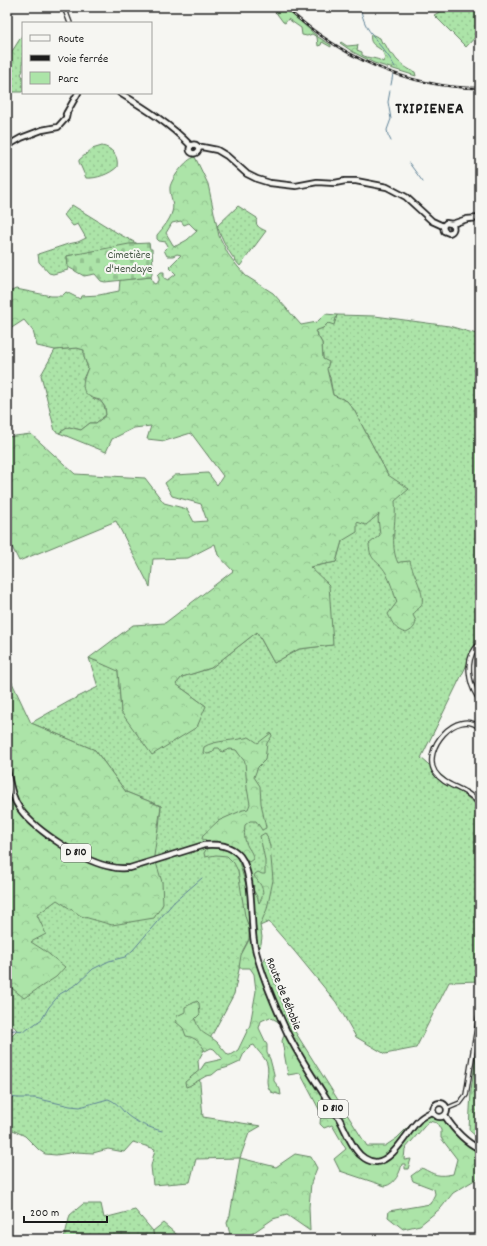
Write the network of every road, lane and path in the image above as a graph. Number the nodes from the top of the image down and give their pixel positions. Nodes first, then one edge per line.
1 (64, 7) edge
2 (70, 22) edge
3 (77, 94) edge
4 (122, 94) edge
5 (7, 146) edge
6 (480, 218) edge
7 (452, 224) junction
8 (443, 226) junction
9 (480, 643) edge
10 (480, 700) edge
11 (480, 728) edge
12 (7, 771) edge
13 (480, 803) edge
14 (480, 1009) edge
15 (448, 1108) junction
16 (433, 1111) junction
17 (445, 1116) junction
18 (480, 1149) edge

1 - 2 street
3 - 5 main road
4 - 8 main road
6 - 7 main road
7 - 8 main road
7 - 8 main road
9 - 10 street
11 - 13 street
12 - 16 main road, Route de Béhobie / D 810
14 - 15 street
15 - 16 main road
15 - 17 main road
16 - 17 main road
17 - 18 main road

